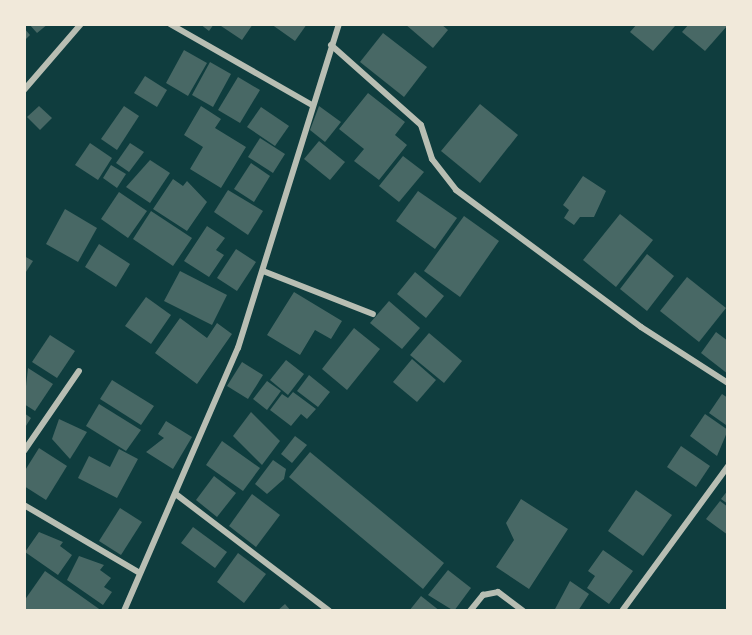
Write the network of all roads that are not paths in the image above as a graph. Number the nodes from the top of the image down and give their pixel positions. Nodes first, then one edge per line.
1 (81, 24) edge
2 (170, 24) edge
3 (339, 24) edge
4 (331, 45) junction
5 (24, 90) edge
6 (312, 105) junction
7 (263, 271) junction
8 (373, 314) dead end
9 (79, 371) dead end
10 (728, 383) edge
11 (24, 451) edge
12 (728, 466) edge
13 (177, 495) junction
14 (24, 505) edge
15 (140, 573) junction
16 (124, 611) edge
17 (329, 611) edge
18 (470, 611) edge
19 (523, 611) edge
20 (622, 611) edge

1 - 5 street
2 - 6 street
3 - 4 street
4 - 6 street
4 - 10 street
6 - 7 street
7 - 8 street
7 - 13 street
9 - 11 street
12 - 20 street
13 - 15 street
13 - 17 street
14 - 15 street
15 - 16 street
18 - 19 street

